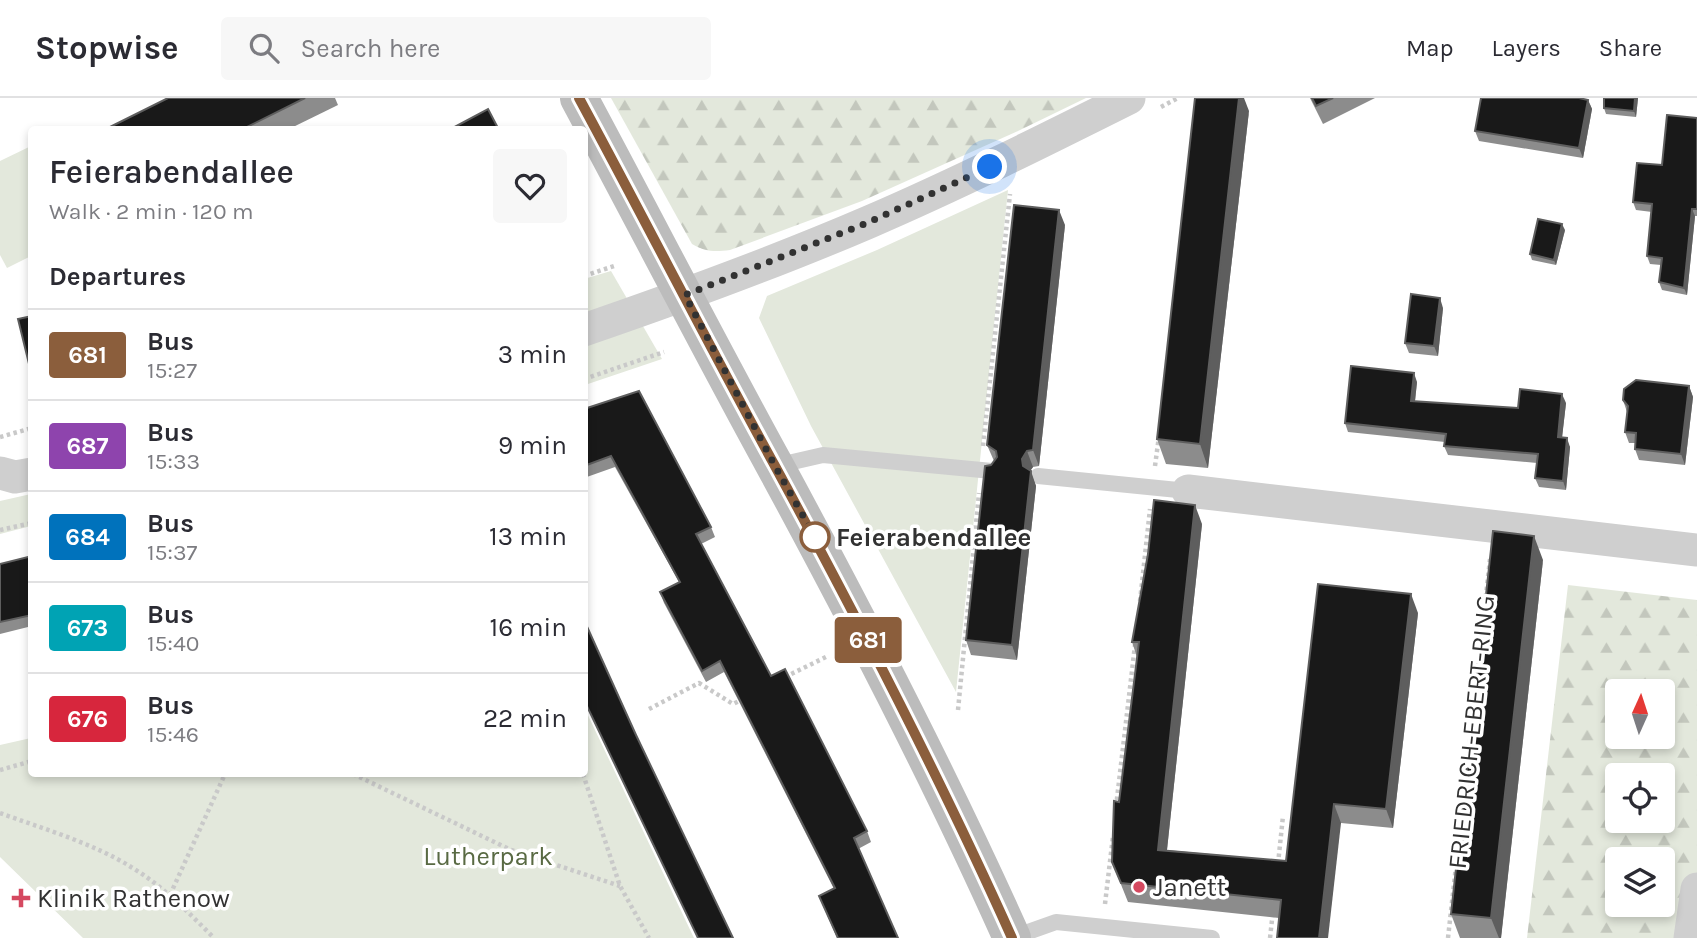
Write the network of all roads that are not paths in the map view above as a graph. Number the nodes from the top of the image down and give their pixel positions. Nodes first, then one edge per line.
1 (579, 98) edge
2 (1129, 98) edge
3 (685, 295) junction
4 (588, 329) edge
5 (775, 466) junction
6 (992, 471) edge
7 (0, 473) edge
8 (28, 475) edge
9 (1038, 476) dead end
10 (1188, 491) joint
11 (1697, 550) edge
12 (1697, 889) edge
13 (1011, 938) edge
14 (1212, 938) edge
15 (1690, 938) edge

1 - 3 main road
2 - 3 street
3 - 4 street
3 - 5 main road
5 - 6 lane
5 - 13 main road
7 - 8 street
9 - 10 lane
10 - 11 street
12 - 15 street
13 - 14 lane

